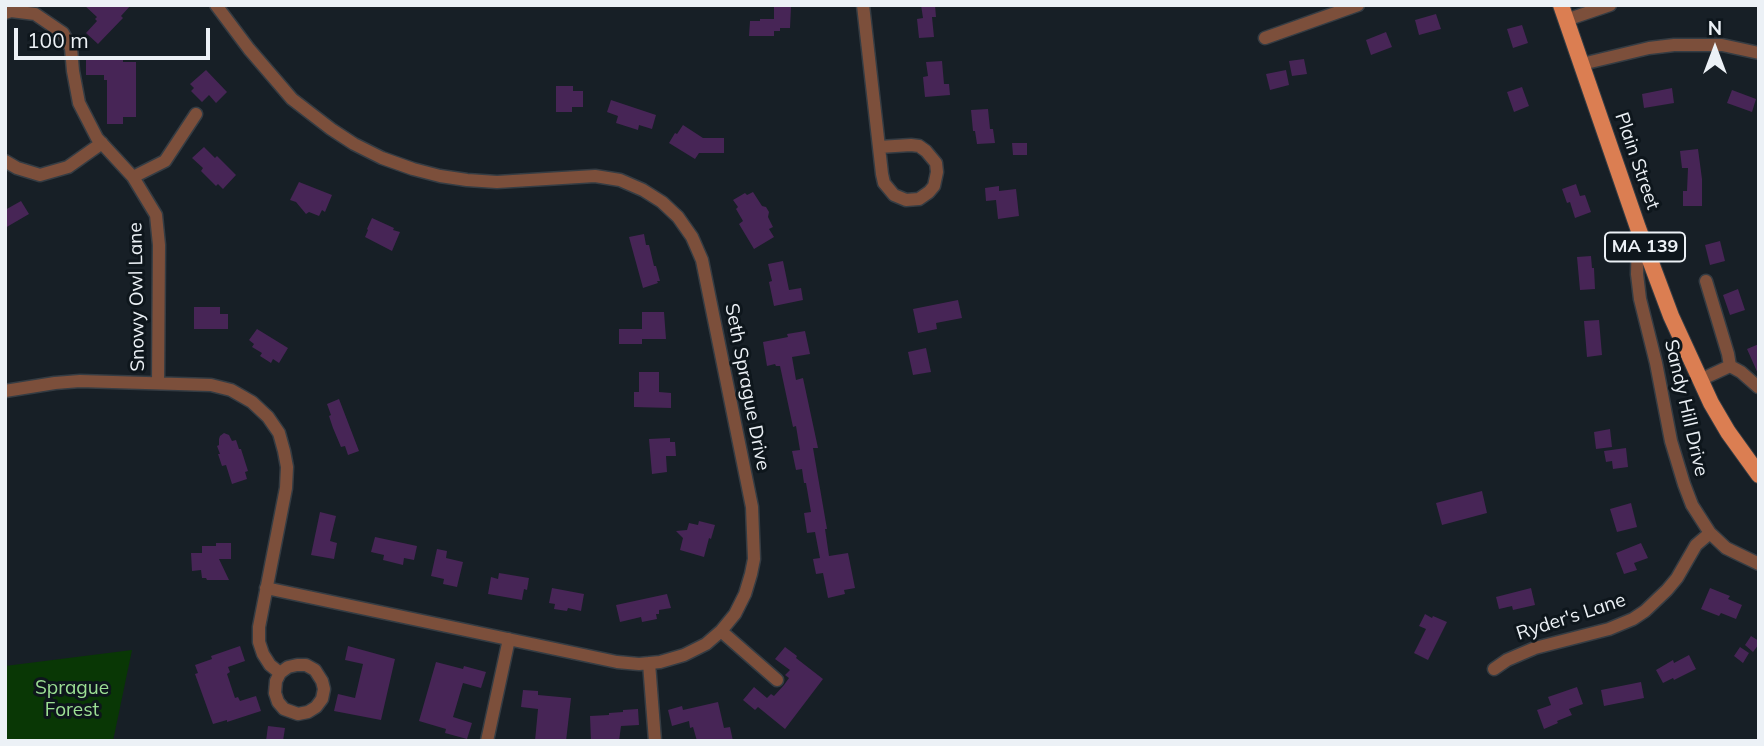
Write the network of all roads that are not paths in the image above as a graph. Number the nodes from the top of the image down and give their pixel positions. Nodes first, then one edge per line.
1 (216, 5) edge
2 (863, 5) edge
3 (1313, 5) edge
4 (1359, 5) edge
5 (1610, 5) edge
6 (5, 13) edge
7 (1564, 13) edge
8 (1319, 18) junction
9 (1265, 38) dead end
10 (1759, 53) edge
11 (1582, 64) junction
12 (196, 114) dead end
13 (102, 143) junction
14 (879, 147) junction
15 (5, 161) edge
16 (133, 177) junction
17 (1638, 228) junction
18 (1706, 281) dead end
19 (1730, 366) junction
20 (1700, 380) junction
21 (158, 383) junction
22 (1758, 387) edge
23 (5, 391) edge
24 (1759, 475) edge
25 (1710, 533) junction
26 (1759, 564) edge
27 (266, 588) junction
28 (722, 631) junction
29 (509, 639) junction
30 (649, 663) junction
31 (1494, 669) dead end
32 (280, 673) dead end
33 (777, 680) dead end
34 (487, 741) edge
35 (655, 741) edge

1 - 28 street, Seth Sprague Drive
2 - 14 street
3 - 8 street
4 - 8 street
5 - 7 street
6 - 13 street, Snowy Owl Lane
7 - 11 main road, Plain Street / MA 139
8 - 9 street
10 - 11 street
11 - 17 main road, Plain Street / MA 139
12 - 16 street
13 - 15 street
13 - 16 street, Snowy Owl Lane
14 - 14 street
16 - 21 street, Snowy Owl Lane
17 - 20 main road, Plain Street / MA 139
17 - 25 street, Sandy Hill Drive
18 - 19 street
19 - 20 street
19 - 22 street
20 - 24 main road, Plain Street / MA 139
21 - 23 street
21 - 27 street
25 - 26 street, Sandy Hill Drive
25 - 31 street, Ryder's Lane
27 - 29 street, Seth Sprague Drive
27 - 32 street
28 - 30 street, Seth Sprague Drive
28 - 33 street
29 - 30 street, Seth Sprague Drive
29 - 34 street
30 - 35 street

